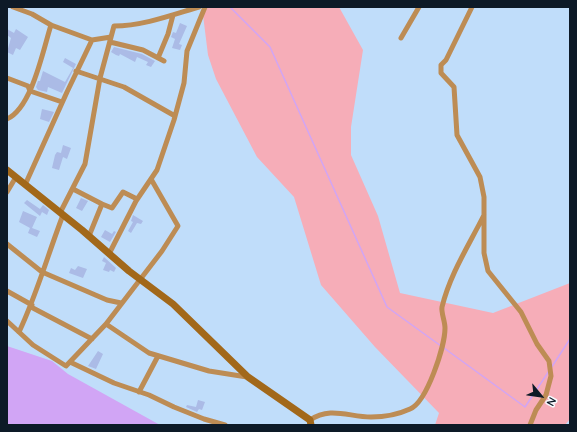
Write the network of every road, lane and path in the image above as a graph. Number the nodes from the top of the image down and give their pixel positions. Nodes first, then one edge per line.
1 (13, 7) edge
2 (199, 7) edge
3 (205, 7) edge
4 (419, 7) edge
5 (472, 7) edge
6 (173, 15) junction
7 (51, 25) junction
8 (401, 38) dead end
9 (92, 40) junction
10 (110, 40) junction
11 (158, 58) junction
12 (164, 61) dead end
13 (76, 71) junction
14 (7, 78) edge
15 (100, 78) junction
16 (30, 91) junction
17 (62, 102) junction
18 (175, 116) junction
19 (7, 119) edge
20 (7, 170) edge
21 (16, 177) junction
22 (151, 178) junction
23 (25, 185) junction
24 (73, 189) junction
25 (7, 192) edge
26 (137, 199) junction
27 (102, 204) junction
28 (484, 214) junction
29 (63, 215) junction
30 (89, 236) junction
31 (7, 244) edge
32 (109, 254) junction
33 (42, 272) junction
34 (139, 278) junction
35 (7, 291) edge
36 (121, 303) junction
37 (31, 306) junction
38 (7, 321) edge
39 (106, 324) junction
40 (19, 332) junction
41 (92, 338) junction
42 (158, 356) junction
43 (70, 362) junction
44 (248, 377) junction
45 (139, 392) junction
46 (311, 423) edge
47 (225, 425) edge
48 (530, 425) edge

1 - 7 street
2 - 6 street
3 - 18 street
4 - 8 street
5 - 28 street
6 - 10 street
6 - 11 street
7 - 9 street
7 - 16 street
9 - 10 street
9 - 13 street
10 - 11 street
10 - 15 street
11 - 12 street
13 - 15 street
13 - 17 street
14 - 16 street
15 - 18 street
15 - 24 street
16 - 17 street
16 - 19 street
17 - 23 street
18 - 22 street
20 - 21 street
21 - 23 street
21 - 25 street
22 - 26 street
22 - 34 street
23 - 29 street
24 - 27 street
24 - 29 street
26 - 27 street
26 - 32 street
27 - 30 street
28 - 46 street
28 - 48 street
29 - 30 street
29 - 33 street
30 - 32 street
31 - 33 street
32 - 34 street
33 - 36 street
33 - 37 street
34 - 36 street
34 - 44 street
35 - 37 street
36 - 39 street
37 - 40 street
37 - 41 street
38 - 40 street
39 - 41 street
39 - 42 street
40 - 43 street
41 - 43 street
42 - 44 street
42 - 45 street
43 - 45 street
44 - 46 street
45 - 47 street

